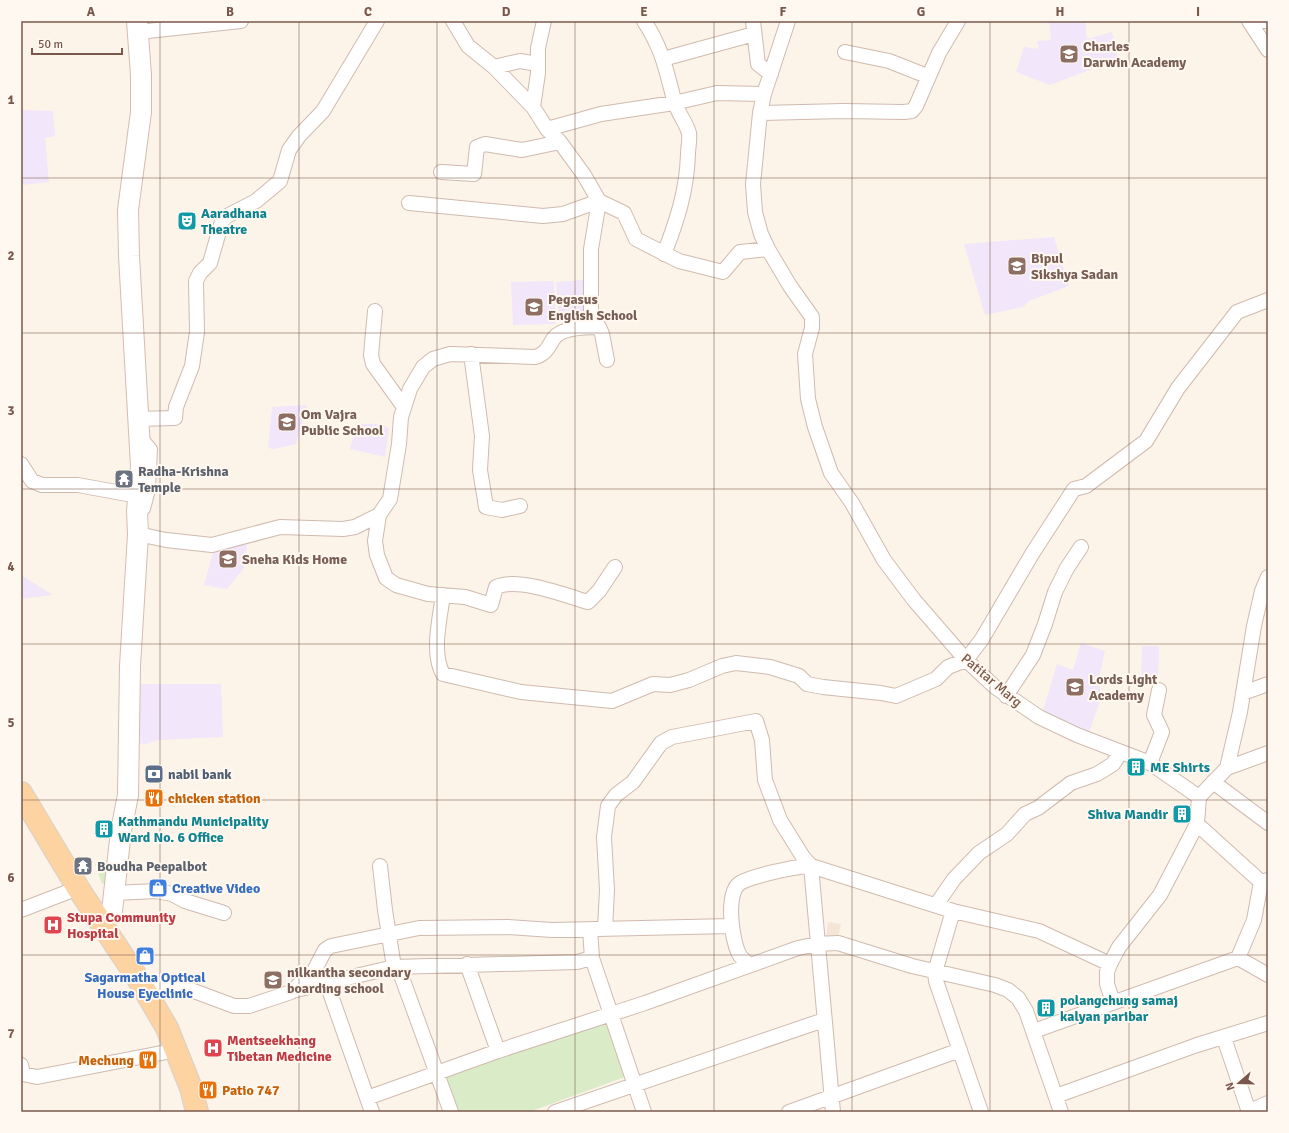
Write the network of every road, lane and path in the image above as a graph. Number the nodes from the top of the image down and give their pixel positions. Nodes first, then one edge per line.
1 (241, 21) edge
2 (377, 21) edge
3 (453, 21) edge
4 (544, 21) edge
5 (644, 21) edge
6 (788, 21) edge
7 (958, 21) edge
8 (1249, 21) edge
9 (1257, 21) edge
10 (1268, 21) edge
11 (137, 27) edge
12 (753, 27) edge
13 (1268, 50) edge
14 (845, 52) dead end
15 (663, 58) junction
16 (538, 64) junction
17 (494, 68) junction
18 (771, 74) junction
19 (927, 76) junction
20 (764, 94) junction
21 (674, 103) junction
22 (533, 107) junction
23 (760, 113) junction
24 (547, 130) junction
25 (560, 142) junction
26 (441, 172) dead end
27 (599, 201) junction
28 (409, 203) dead end
29 (768, 249) junction
30 (664, 254) junction
31 (1268, 300) edge
32 (375, 311) dead end
33 (591, 327) junction
34 (471, 354) junction
35 (607, 360) dead end
36 (404, 407) junction
37 (138, 426) junction
38 (21, 464) edge
39 (138, 496) junction
40 (520, 506) dead end
41 (380, 515) junction
42 (138, 534) junction
43 (1081, 546) dead end
44 (615, 567) dead end
45 (1268, 577) edge
46 (443, 595) junction
47 (1261, 624) edge
48 (966, 660) junction
49 (1268, 684) edge
50 (1159, 690) dead end
51 (1243, 693) junction
52 (1006, 696) junction
53 (1121, 752) junction
54 (1268, 753) edge
55 (1150, 762) junction
56 (1227, 768) junction
57 (1213, 782) junction
58 (21, 793) edge
59 (1199, 797) junction
60 (1268, 823) edge
61 (1197, 824) junction
62 (380, 866) dead end
63 (811, 866) junction
64 (1265, 881) edge
65 (78, 888) junction
66 (115, 893) junction
67 (936, 905) junction
68 (21, 910) edge
69 (953, 911) junction
70 (224, 913) dead end
71 (102, 925) junction
72 (731, 926) junction
73 (605, 929) junction
74 (590, 930) junction
75 (388, 933) junction
76 (817, 944) junction
77 (592, 958) junction
78 (1238, 958) junction
79 (467, 964) junction
80 (1110, 964) junction
81 (749, 965) junction
82 (394, 967) junction
83 (934, 972) junction
84 (1268, 976) edge
85 (140, 982) junction
86 (327, 984) junction
87 (291, 992) junction
88 (1113, 1002) junction
89 (612, 1013) junction
90 (824, 1020) junction
91 (1268, 1023) edge
92 (1034, 1031) junction
93 (1224, 1038) junction
94 (177, 1050) junction
95 (960, 1050) junction
96 (498, 1051) junction
97 (21, 1065) edge
98 (437, 1074) junction
99 (635, 1084) junction
100 (832, 1096) junction
101 (1056, 1096) junction
102 (367, 1098) junction
103 (1268, 1104) edge
104 (197, 1112) edge
105 (372, 1112) edge
106 (451, 1112) edge
107 (555, 1112) edge
108 (644, 1112) edge
109 (789, 1112) edge
110 (832, 1112) edge
111 (981, 1112) edge
112 (1061, 1112) edge
113 (1248, 1112) edge

1 - 11 street
2 - 37 street
3 - 17 street
4 - 16 street
5 - 15 street
6 - 18 street, Patitar Marg
7 - 19 street
8 - 13 street
9 - 10 street
11 - 37 main road
12 - 15 street
12 - 18 street
14 - 19 street
15 - 21 street
16 - 17 street
16 - 22 street
17 - 22 street
18 - 20 street, Patitar Marg
19 - 23 street
20 - 21 street
20 - 23 street, Patitar Marg
21 - 24 street
21 - 30 street
22 - 24 street
23 - 29 street, Patitar Marg
24 - 25 street
25 - 26 street
25 - 27 street
27 - 28 street
27 - 30 street
27 - 33 street
29 - 30 street
29 - 48 street, Patitar Marg
31 - 48 street
32 - 36 street
33 - 34 street
33 - 35 street
34 - 36 street
34 - 40 street
36 - 41 street
37 - 39 main road
37 - 42 street
38 - 39 street
39 - 42 main road
41 - 42 street
41 - 46 street
42 - 66 main road
43 - 52 street
44 - 46 street
45 - 47 street
46 - 48 street
47 - 51 street
48 - 52 street, Patitar Marg
49 - 51 street
50 - 55 street
51 - 56 street
52 - 53 street, Patitar Marg
53 - 55 street, Patitar Marg
53 - 67 street
54 - 56 street
55 - 59 street, Patitar Marg
56 - 57 street
57 - 59 street
57 - 60 street
58 - 65 main road
59 - 61 street
61 - 64 street
61 - 80 street
62 - 75 street
63 - 67 street
63 - 72 street
63 - 73 street
63 - 76 street
64 - 78 street
65 - 68 street
65 - 71 main road
66 - 70 street
66 - 71 main road
67 - 69 street
69 - 80 street
69 - 83 street
71 - 85 main road
72 - 73 street
72 - 81 street
73 - 74 street
74 - 75 street
74 - 77 street
75 - 82 street
75 - 87 street
76 - 81 street
76 - 83 street
76 - 90 street
77 - 79 street
77 - 89 street
78 - 84 street
78 - 88 street
79 - 82 street
79 - 96 street
80 - 88 street
81 - 89 street
82 - 86 street
82 - 98 street
83 - 92 street
83 - 95 street
85 - 87 street
85 - 94 main road
86 - 87 street
86 - 102 street
88 - 92 street
89 - 96 street
89 - 99 street
90 - 99 street
90 - 100 street
91 - 93 street
92 - 101 street
93 - 101 street
93 - 113 street
94 - 97 street
94 - 104 main road
95 - 100 street
95 - 111 street
96 - 98 street
98 - 102 street
98 - 106 street
99 - 107 street
99 - 108 street
100 - 109 street
100 - 110 street
101 - 112 street
102 - 105 street
103 - 113 street

